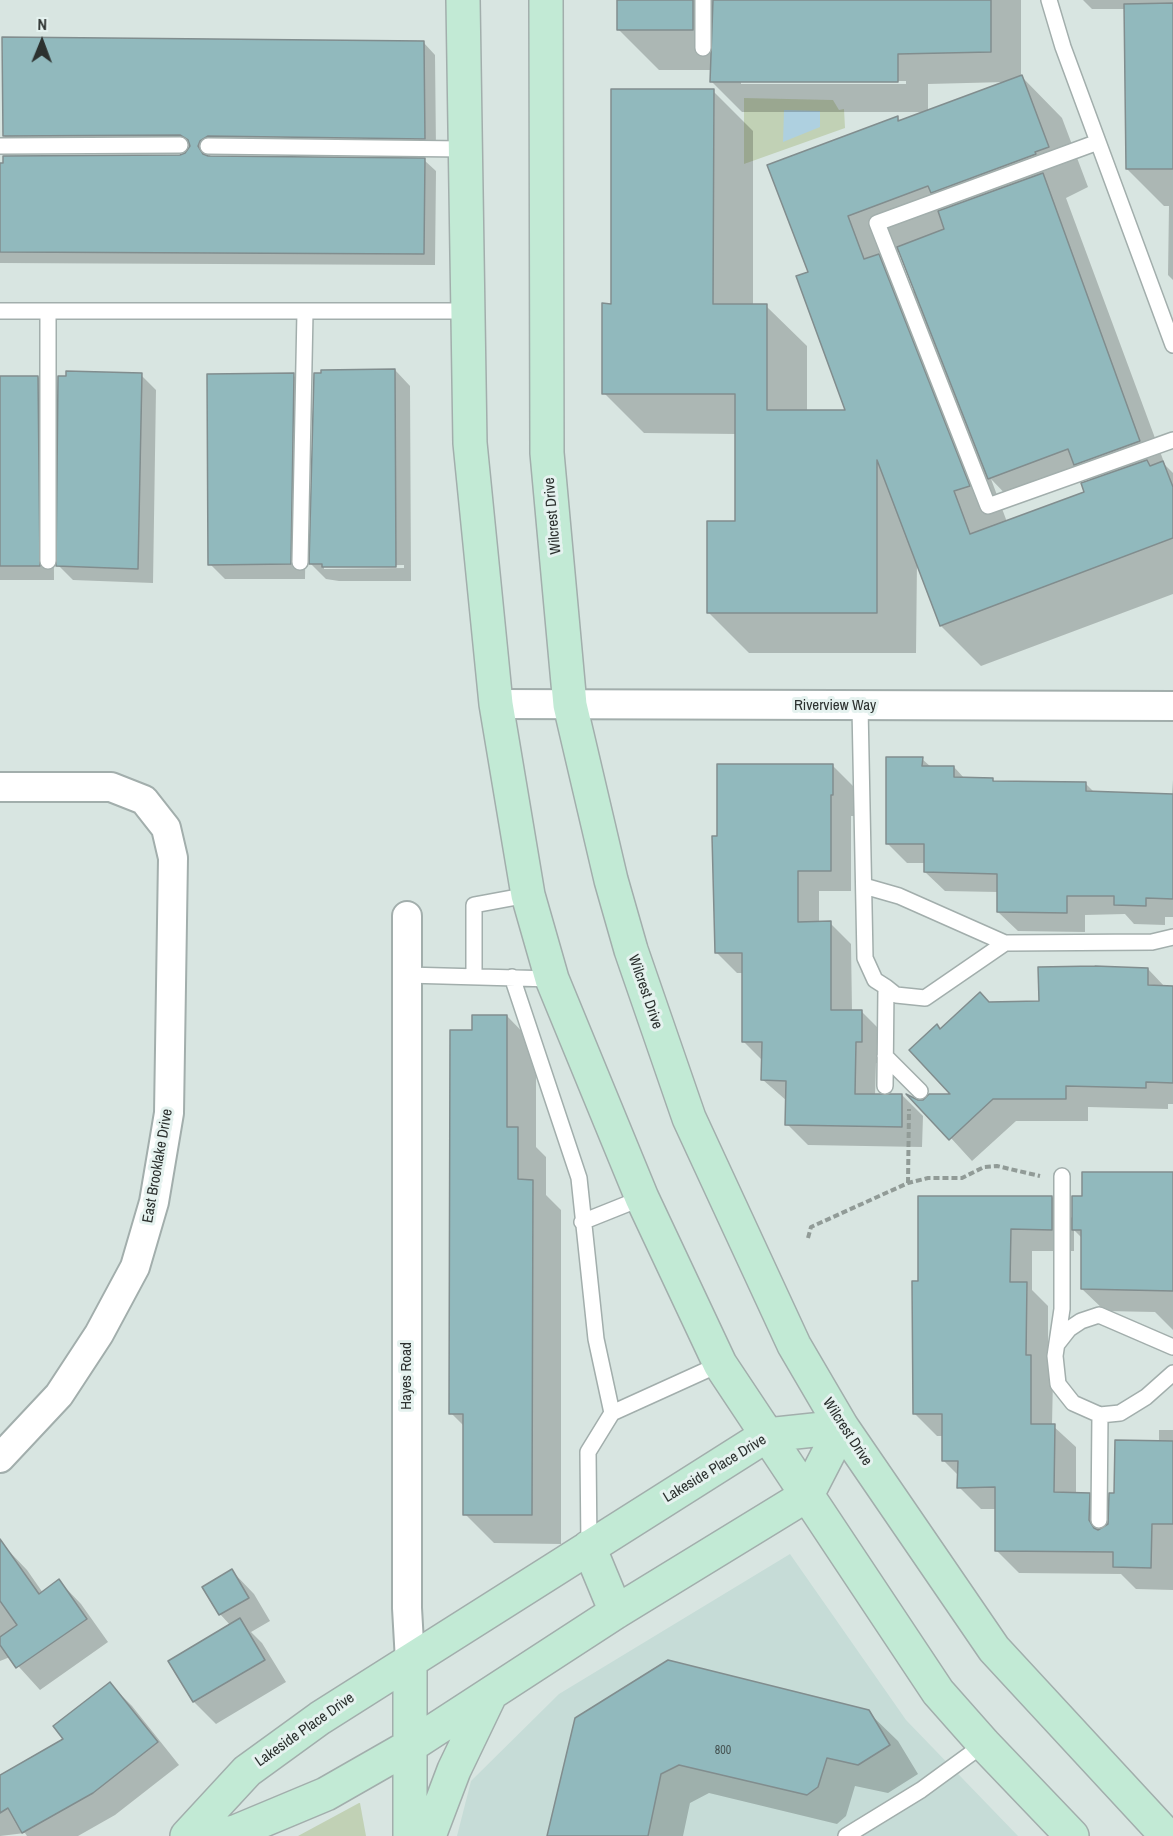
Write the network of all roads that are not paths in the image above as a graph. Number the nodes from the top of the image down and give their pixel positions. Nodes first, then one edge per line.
1 (463, 0) edge
2 (546, 0) edge
3 (703, 0) edge
4 (1049, 0) edge
5 (703, 48) dead end
6 (1098, 142) junction
7 (180, 145) dead end
8 (0, 146) edge
9 (208, 146) dead end
10 (464, 149) junction
11 (0, 311) edge
12 (467, 311) junction
13 (48, 312) junction
14 (305, 312) junction
15 (1173, 345) edge
16 (1173, 440) edge
17 (48, 561) dead end
18 (300, 562) dead end
19 (496, 704) junction
20 (570, 705) junction
21 (1173, 706) edge
22 (860, 707) junction
23 (0, 787) edge
24 (864, 886) junction
25 (528, 895) junction
26 (407, 916) dead end
27 (1173, 938) edge
28 (1005, 944) junction
29 (407, 975) junction
30 (474, 976) junction
31 (512, 977) junction
32 (552, 979) junction
33 (886, 987) junction
34 (885, 1056) junction
35 (885, 1086) dead end
36 (915, 1086) road end
37 (1062, 1176) road end
38 (642, 1198) junction
39 (582, 1222) junction
40 (1058, 1343) junction
41 (1173, 1347) edge
42 (720, 1364) junction
43 (1173, 1373) edge
44 (612, 1413) junction
45 (1100, 1415) junction
46 (842, 1427) junction
47 (767, 1435) junction
48 (0, 1458) edge
49 (807, 1495) junction
50 (1099, 1520) dead end
51 (589, 1547) junction
52 (616, 1612) junction
53 (411, 1661) junction
54 (491, 1694) junction
55 (984, 1744) junction
56 (410, 1746) junction
57 (187, 1836) edge
58 (216, 1836) edge
59 (410, 1836) edge
60 (429, 1836) edge
61 (846, 1836) edge
62 (1072, 1836) edge
63 (1167, 1836) edge

1 - 10 main road
2 - 20 main road, Wilcrest Drive
3 - 5 lane
4 - 6 lane
6 - 15 lane
6 - 16 lane
7 - 8 lane
9 - 10 lane
10 - 12 main road
11 - 13 lane
12 - 14 lane
12 - 19 main road
13 - 14 lane
13 - 17 lane
14 - 18 lane
19 - 20 street, Riverview Way
19 - 25 main road
20 - 22 street, Riverview Way
20 - 46 main road, Wilcrest Drive
21 - 22 street, Riverview Way
22 - 24 lane
23 - 48 street, East Brooklake Drive
24 - 28 lane
24 - 33 lane
25 - 30 lane
25 - 32 main road
26 - 29 street, Hayes Road
27 - 28 lane
28 - 33 lane
29 - 30 lane
29 - 53 street, Hayes Road
30 - 31 lane
31 - 32 lane
31 - 39 lane
32 - 38 main road
33 - 34 lane
34 - 35 lane
34 - 36 lane
37 - 40 lane
38 - 39 lane
38 - 42 main road
39 - 44 lane
40 - 41 lane
40 - 45 lane
42 - 44 lane
42 - 47 main road
43 - 45 lane
44 - 51 lane
45 - 50 lane
46 - 47 main road, Lakeside Place Drive
46 - 49 main road
46 - 63 main road, Wilcrest Drive
47 - 49 main road
47 - 51 main road, Lakeside Place Drive
49 - 52 main road
49 - 55 main road
51 - 52 main road
51 - 53 main road, Lakeside Place Drive
52 - 54 main road
53 - 56 main road, Hayes Road
53 - 57 main road, Lakeside Place Drive
54 - 56 main road
54 - 60 main road
55 - 61 lane
55 - 62 main road
56 - 58 main road
56 - 59 main road, Hayes Road

